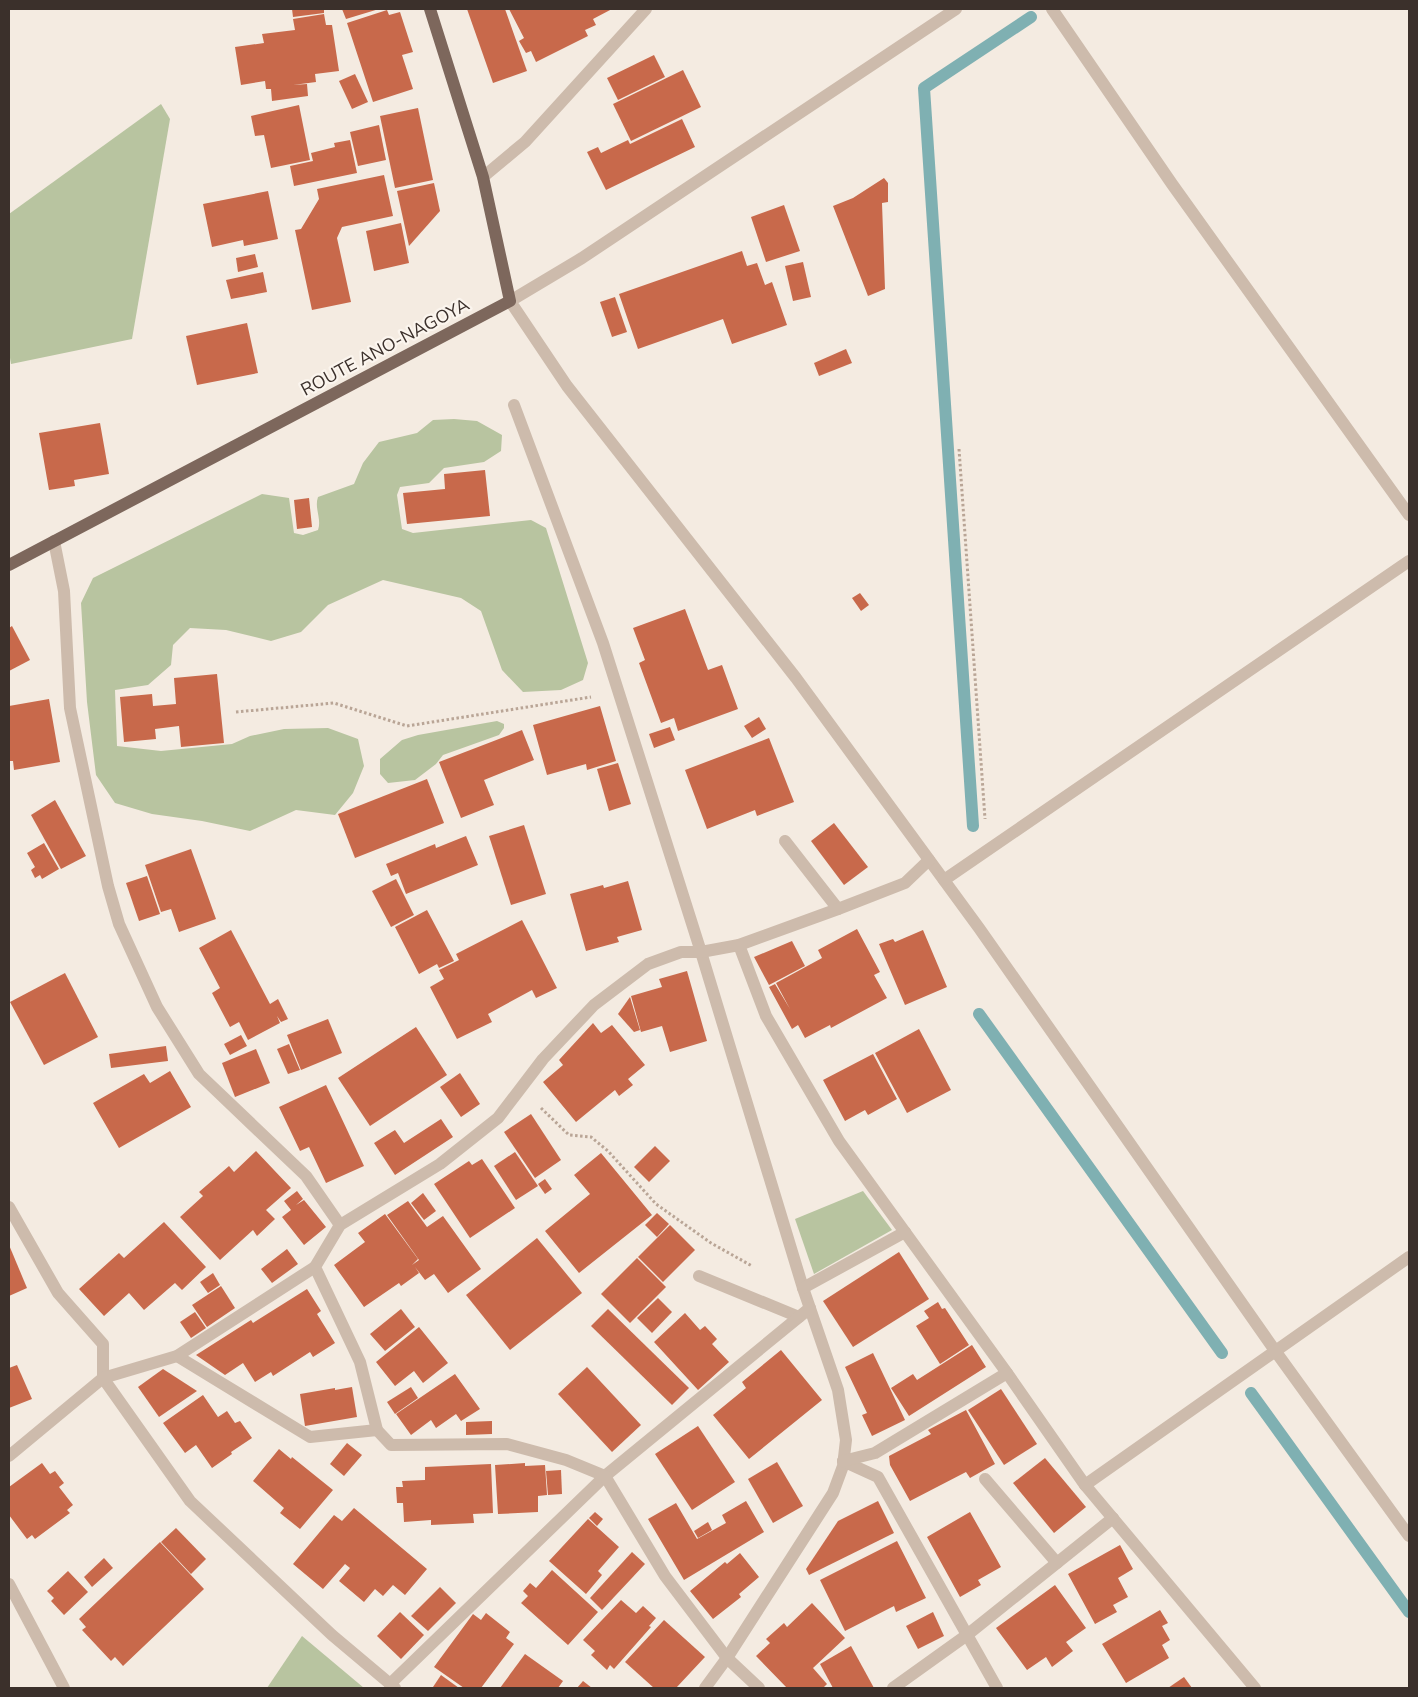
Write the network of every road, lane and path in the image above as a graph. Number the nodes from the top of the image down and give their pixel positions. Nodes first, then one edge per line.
1 (430, 9) edge
2 (646, 9) edge
3 (956, 9) edge
4 (1052, 9) edge
5 (483, 177) junction
6 (510, 301) junction
7 (514, 405) dead end
8 (959, 448) dead end
9 (1409, 516) edge
10 (54, 541) junction
11 (1409, 561) edge
12 (9, 566) edge
13 (618, 692) junction
14 (236, 712) dead end
15 (785, 841) dead end
16 (987, 850) junction
17 (929, 860) junction
18 (944, 880) junction
19 (838, 909) junction
20 (739, 945) junction
21 (701, 952) junction
22 (521, 1088) junction
23 (9, 1207) edge
24 (340, 1225) junction
25 (904, 1232) junction
26 (1409, 1257) edge
27 (754, 1266) dead end
28 (315, 1267) junction
29 (699, 1276) dead end
30 (803, 1288) junction
31 (810, 1308) junction
32 (799, 1317) junction
33 (1276, 1352) junction
34 (177, 1356) junction
35 (1007, 1373) junction
36 (103, 1378) junction
37 (377, 1430) junction
38 (9, 1456) edge
39 (843, 1461) junction
40 (605, 1476) junction
41 (985, 1479) dead end
42 (1086, 1485) junction
43 (1113, 1518) junction
44 (1409, 1536) edge
45 (1057, 1563) junction
46 (9, 1584) edge
47 (967, 1635) junction
48 (726, 1658) junction
49 (392, 1686) edge
50 (64, 1688) edge
51 (705, 1688) edge
52 (759, 1688) edge
53 (893, 1688) edge
54 (997, 1688) edge
55 (1255, 1688) edge

1 - 5 main road
2 - 5 street
3 - 6 street
4 - 9 street
5 - 6 main road
6 - 10 main road, ROUTE ANO-NAGOYA
6 - 17 street
7 - 13 street
8 - 16 path
10 - 12 main road, ROUTE ANO-NAGOYA
10 - 24 street
11 - 16 street
13 - 14 path
13 - 21 street
15 - 19 street
16 - 18 street
17 - 18 street
17 - 19 street
18 - 33 street
19 - 20 street
20 - 21 street
20 - 25 street
21 - 22 street
21 - 30 street
22 - 24 street
22 - 27 path
23 - 36 street
24 - 28 street
25 - 30 street
25 - 35 street
26 - 33 street
28 - 34 street
28 - 37 street
29 - 32 street
30 - 31 street
31 - 32 street
31 - 39 street
32 - 40 street
33 - 42 street
33 - 44 street
34 - 36 street
34 - 37 street
35 - 39 street
35 - 42 street
36 - 38 street
36 - 49 street
37 - 40 street
39 - 47 street
39 - 48 street
40 - 48 street
40 - 49 street
41 - 45 street
42 - 43 street
43 - 45 street
43 - 55 street
45 - 47 street
46 - 50 street
47 - 53 street
47 - 54 street
48 - 51 street
48 - 52 street

